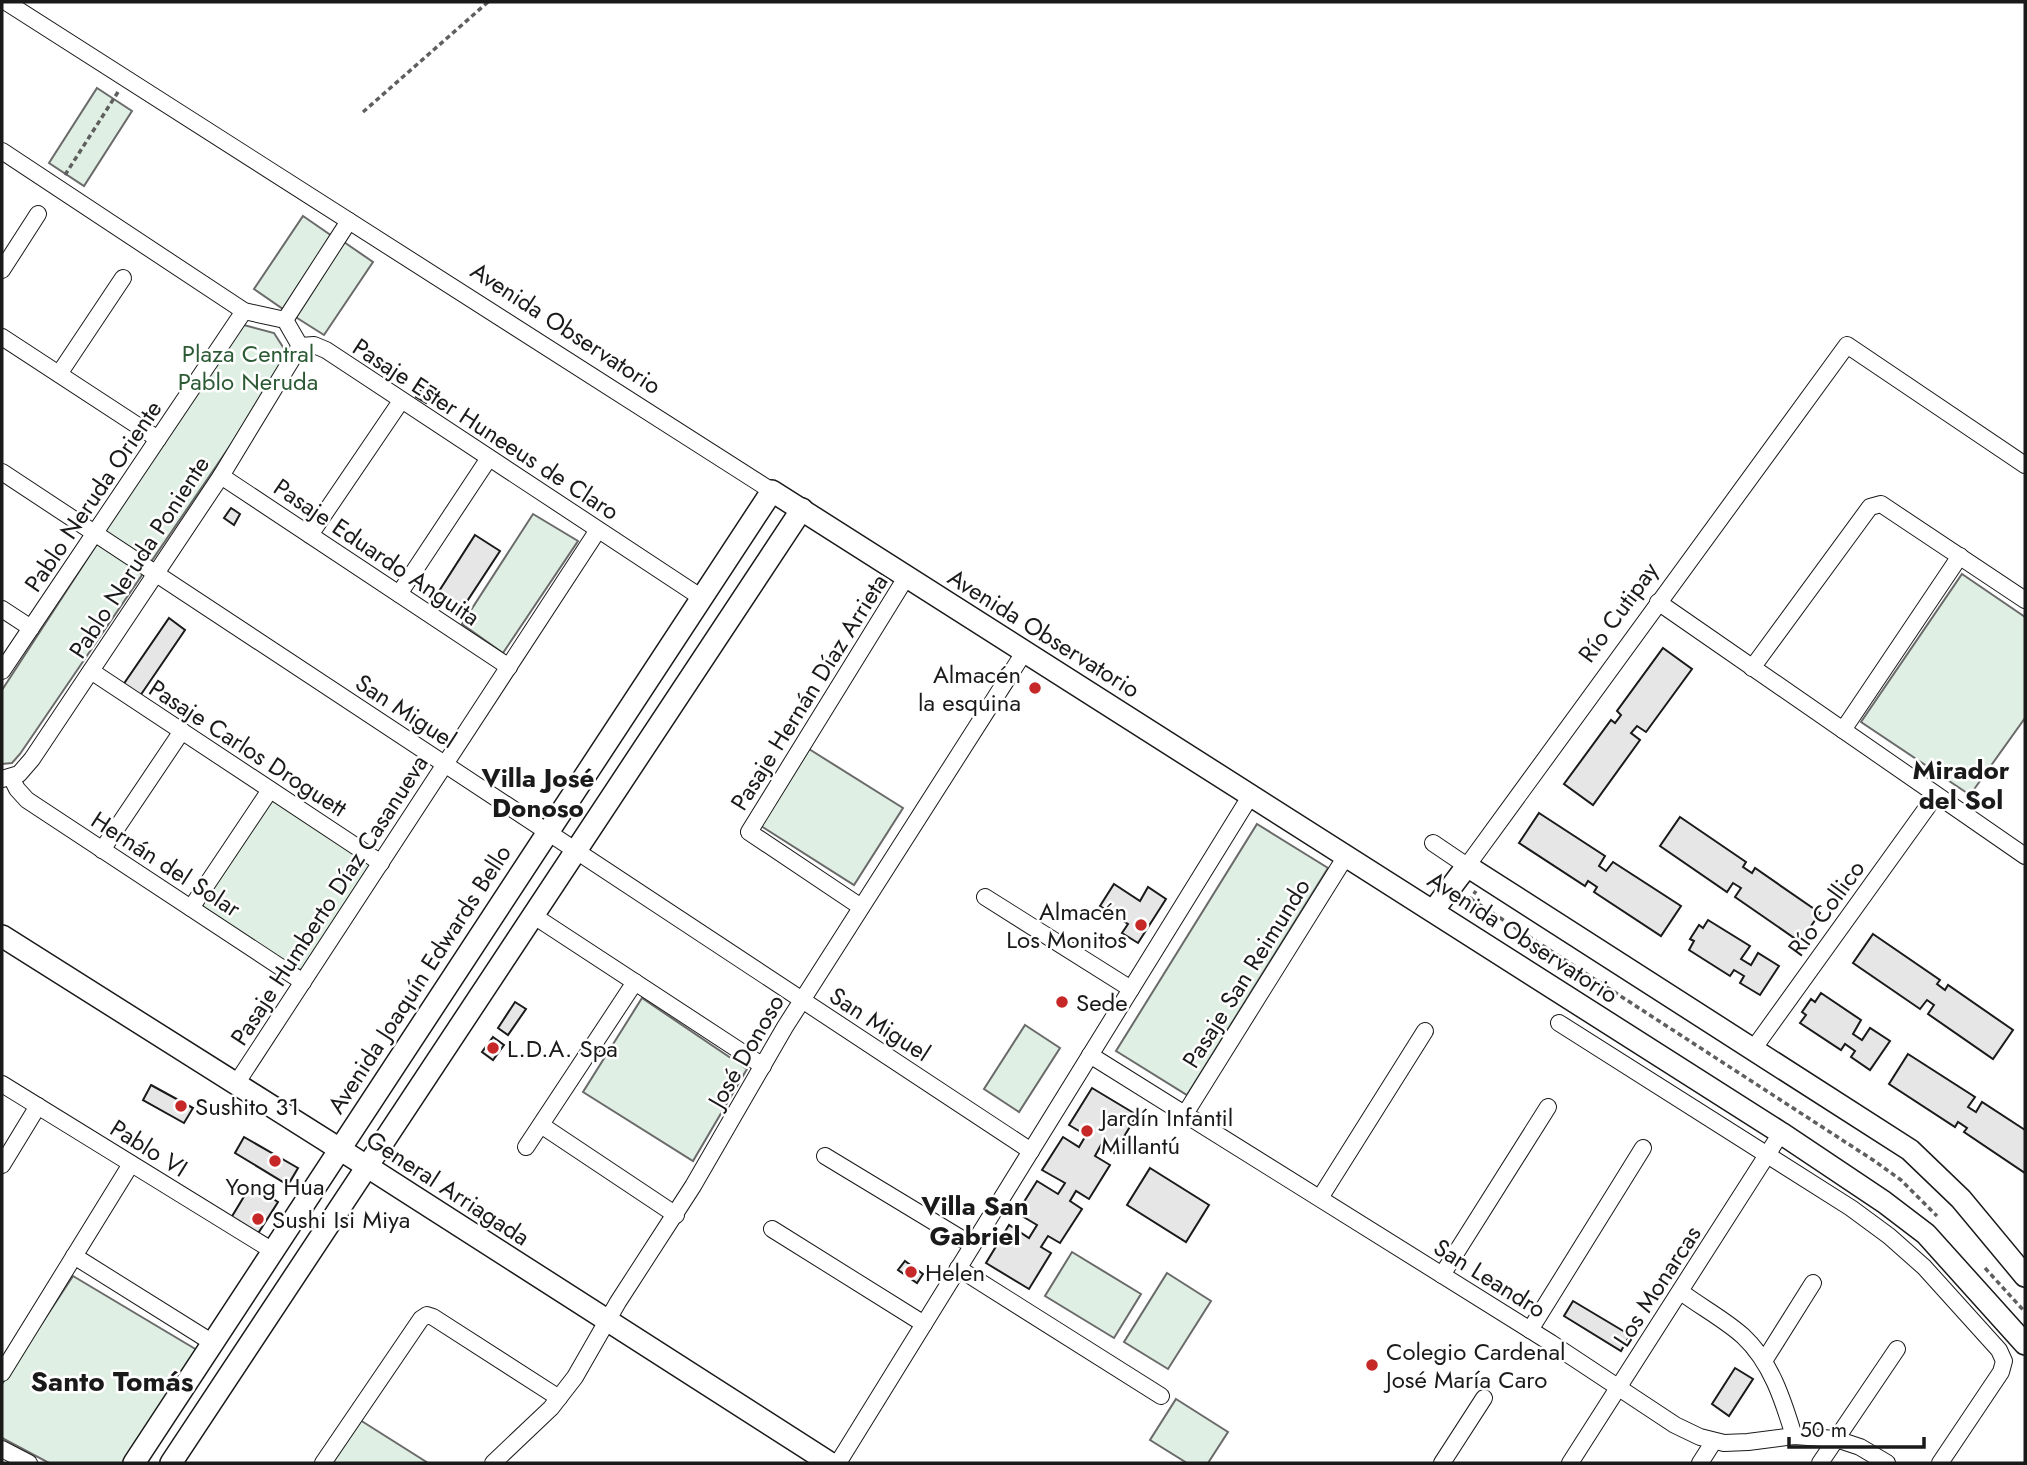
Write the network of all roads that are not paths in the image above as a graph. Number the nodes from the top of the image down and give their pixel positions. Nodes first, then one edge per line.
1 (6, 2) edge
2 (2, 150) edge
3 (38, 214) dead end
4 (349, 221) junction
5 (2, 270) edge
6 (123, 278) dead end
7 (244, 311) junction
8 (285, 320) junction
9 (2, 337) edge
10 (300, 346) junction
11 (59, 374) junction
12 (401, 401) junction
13 (158, 439) junction
14 (489, 458) junction
15 (2025, 465) edge
16 (2, 472) edge
17 (221, 476) junction
18 (772, 491) junction
19 (802, 509) junction
20 (598, 530) junction
21 (95, 533) junction
22 (310, 535) junction
23 (1959, 556) junction
24 (156, 573) junction
25 (907, 576) junction
26 (399, 594) junction
27 (702, 598) junction
28 (2025, 600) edge
29 (1658, 603) junction
30 (2, 609) edge
31 (31, 628) junction
32 (1025, 651) junction
33 (509, 667) junction
34 (1752, 668) junction
35 (2, 671) edge
36 (91, 671) junction
37 (1843, 730) junction
38 (181, 731) junction
39 (445, 764) junction
40 (6, 778) edge
41 (270, 790) junction
42 (1251, 795) junction
43 (1936, 795) junction
44 (547, 832) junction
45 (1433, 843) dead end
46 (102, 850) junction
47 (577, 851) junction
48 (1346, 856) junction
49 (2025, 856) edge
50 (381, 863) junction
51 (1467, 866) junction
52 (985, 897) dead end
53 (861, 907) junction
54 (191, 908) junction
55 (1433, 911) junction
56 (534, 916) junction
57 (2, 936) edge
58 (303, 982) junction
59 (635, 982) junction
60 (1131, 989) junction
61 (802, 1000) junction
62 (1559, 1023) dead end
63 (1425, 1031) dead end
64 (1754, 1048) junction
65 (1090, 1055) junction
66 (762, 1066) junction
67 (2, 1084) edge
68 (236, 1084) junction
69 (38, 1106) junction
70 (1548, 1107) dead end
71 (1185, 1114) junction
72 (541, 1125) junction
73 (1782, 1133) junction
74 (526, 1147) dead end
75 (1643, 1148) dead end
76 (339, 1149) junction
77 (1031, 1151) junction
78 (825, 1156) dead end
79 (1768, 1156) junction
80 (131, 1164) junction
81 (2, 1165) edge
82 (368, 1167) junction
83 (1320, 1198) junction
84 (676, 1214) junction
85 (772, 1228) dead end
86 (972, 1245) junction
87 (273, 1251) junction
88 (74, 1256) junction
89 (2022, 1263) edge
90 (958, 1268) junction
91 (1442, 1275) junction
92 (1813, 1283) dead end
93 (1681, 1292) junction
94 (607, 1320) junction
95 (923, 1324) junction
96 (1530, 1330) junction
97 (213, 1343) junction
98 (2025, 1344) edge
99 (1898, 1349) dead end
100 (1763, 1361) junction
101 (2, 1373) edge
102 (1619, 1387) junction
103 (1161, 1396) dead end
104 (559, 1398) junction
105 (1484, 1398) dead end
106 (1794, 1436) junction
107 (1836, 1439) junction
108 (1714, 1441) junction
109 (2, 1449) edge
110 (29, 1463) edge
111 (134, 1463) edge
112 (171, 1463) edge
113 (323, 1463) edge
114 (494, 1463) edge
115 (830, 1463) edge
116 (838, 1463) edge
117 (1442, 1463) edge
118 (1570, 1463) edge
119 (1700, 1463) edge
120 (1819, 1463) edge
121 (1886, 1463) edge
122 (1940, 1463) edge

1 - 4 street, Avenida Observatorio
2 - 7 street
3 - 5 street
4 - 8 street
4 - 18 street, Avenida Observatorio
6 - 11 street
7 - 8 street
7 - 13 street, Pablo Neruda Oriente
8 - 10 street
9 - 11 street
10 - 12 street, Pasaje Ester Huneeus de Claro
10 - 17 street, Pablo Neruda Poniente
11 - 13 street
12 - 14 street, Pasaje Ester Huneeus de Claro
12 - 22 street
13 - 21 street, Pablo Neruda Oriente
14 - 20 street, Pasaje Ester Huneeus de Claro
14 - 26 street
15 - 29 street, Río Cutipay
16 - 21 street, San Miguel
17 - 22 street, Pasaje Eduardo Anguita
17 - 24 street, Pablo Neruda Poniente
18 - 19 street, Avenida Observatorio
18 - 27 street, Avenida Joaquín Edwards Bello
19 - 25 street, Avenida Observatorio
19 - 47 street
20 - 27 street, Pasaje Ester Huneeus de Claro
20 - 33 street, Pasaje Humberto Díaz Casanueva
21 - 24 street, San Miguel
21 - 31 street, Pablo Neruda Oriente
22 - 26 street, Pasaje Eduardo Anguita
23 - 28 street
23 - 34 street
23 - 37 street
24 - 36 street, Pablo Neruda Poniente
24 - 39 street, San Miguel
25 - 32 street, Avenida Observatorio
25 - 53 street, Pasaje Hernán Díaz Arrieta
26 - 33 street, Pasaje Eduardo Anguita
27 - 44 street, Avenida Joaquín Edwards Bello
29 - 34 street
29 - 51 street, Río Cutipay
30 - 31 street
31 - 35 street, Pablo Neruda Oriente
32 - 42 street, Avenida Observatorio
32 - 53 street, José Donoso
33 - 39 street, Pasaje Humberto Díaz Casanueva
34 - 37 street
36 - 38 street, Pasaje Carlos Droguett
36 - 40 street, Pablo Neruda Poniente
37 - 43 street
38 - 41 street, Pasaje Carlos Droguett
38 - 46 street
39 - 44 street, San Miguel
39 - 50 street, Pasaje Humberto Díaz Casanueva
40 - 46 street, Hernán del Solar
41 - 50 street, Pasaje Carlos Droguett
41 - 54 street
42 - 48 street, Avenida Observatorio
42 - 60 street
43 - 49 street
43 - 64 street, Río Collico
44 - 47 street, San Miguel
44 - 76 street, Avenida Joaquín Edwards Bello
45 - 51 street, Avenida Observatorio
46 - 54 street, Hernán del Solar
47 - 56 street
47 - 61 street, San Miguel
48 - 55 street, Avenida Observatorio
48 - 71 street, Pasaje San Reimundo
50 - 58 street, Pasaje Humberto Díaz Casanueva
51 - 55 street, Río Cutipay
51 - 64 street, Avenida Observatorio
52 - 60 street
53 - 61 street, José Donoso
54 - 58 street, Hernán del Solar
55 - 73 street, Avenida Observatorio
56 - 59 street
56 - 82 street
57 - 68 street, General Arriagada
58 - 68 street, Pasaje Humberto Díaz Casanueva
59 - 66 street
59 - 72 street
60 - 65 street
61 - 66 street, José Donoso
61 - 77 street, San Miguel
62 - 79 street
63 - 83 street
64 - 89 street, Avenida Observatorio
65 - 71 street, San Leandro
65 - 77 street
66 - 84 street, José Donoso
67 - 69 street, Pablo VI
68 - 76 street, General Arriagada
69 - 80 street, Pablo VI
69 - 81 street
70 - 91 street
71 - 83 street, San Leandro
72 - 74 street
72 - 84 street
73 - 79 street, Los Monarcas
73 - 98 street, Avenida Observatorio
75 - 96 street
76 - 82 street, General Arriagada
76 - 87 street, Avenida Joaquín Edwards Bello
77 - 86 street
78 - 86 street
79 - 93 street, Los Monarcas
79 - 122 street
80 - 87 street, Pablo VI
80 - 88 street
82 - 94 street, General Arriagada
82 - 112 street
83 - 91 street, San Leandro
84 - 94 street, José Donoso
85 - 95 street
86 - 90 street
87 - 97 street, Avenida Joaquín Edwards Bello
88 - 97 street
88 - 101 street
90 - 95 street
90 - 103 street
91 - 96 street, San Leandro
92 - 100 street
93 - 100 street
93 - 102 street, Los Monarcas
94 - 104 street, José Donoso
94 - 115 street, General Arriagada
95 - 116 street
96 - 102 street, San Leandro
97 - 111 street, Avenida Joaquín Edwards Bello
99 - 107 street
100 - 106 street
102 - 108 street, San Leandro
102 - 118 street, Los Monarcas
104 - 113 street
104 - 114 street, José Donoso
105 - 117 street
106 - 107 street, San Leandro
106 - 108 street, San Leandro
107 - 120 street
107 - 121 street, San Leandro
108 - 119 street
109 - 110 street

